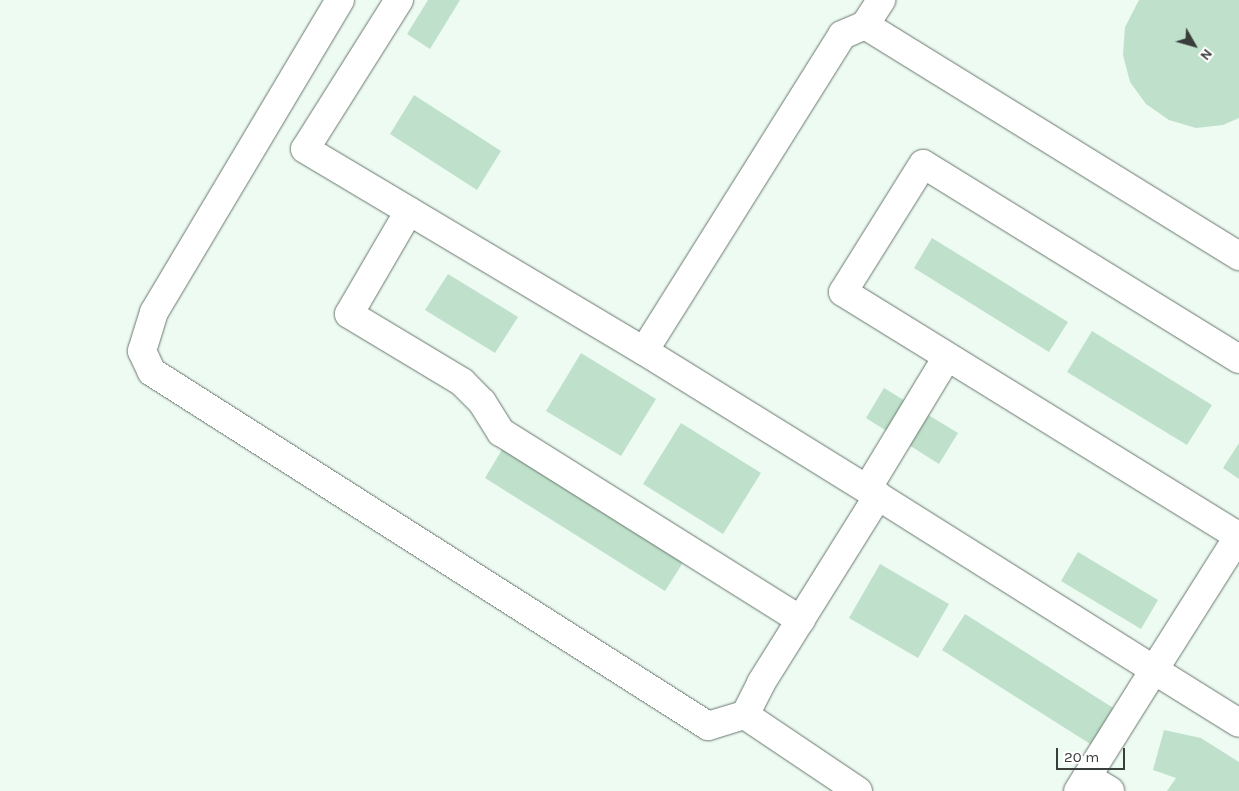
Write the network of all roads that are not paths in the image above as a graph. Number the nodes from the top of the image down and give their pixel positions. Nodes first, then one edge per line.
1 (340, 0) edge
2 (399, 0) edge
3 (881, 0) edge
4 (865, 25) junction
5 (409, 211) junction
6 (1239, 256) edge
7 (644, 351) junction
8 (947, 356) junction
9 (1239, 359) edge
10 (873, 493) junction
11 (1239, 537) edge
12 (801, 620) junction
13 (1154, 670) junction
14 (745, 715) junction
15 (1239, 722) edge
16 (1082, 784) edge
17 (858, 791) edge
18 (1110, 791) edge

1 - 14 street
2 - 5 street
3 - 4 street
4 - 6 street
4 - 7 street
5 - 7 street
5 - 12 street
7 - 10 street
8 - 9 street
8 - 10 street
8 - 11 street
10 - 12 street
10 - 13 street
11 - 13 street
12 - 14 street
13 - 15 street
13 - 16 street
14 - 17 street
16 - 18 street

